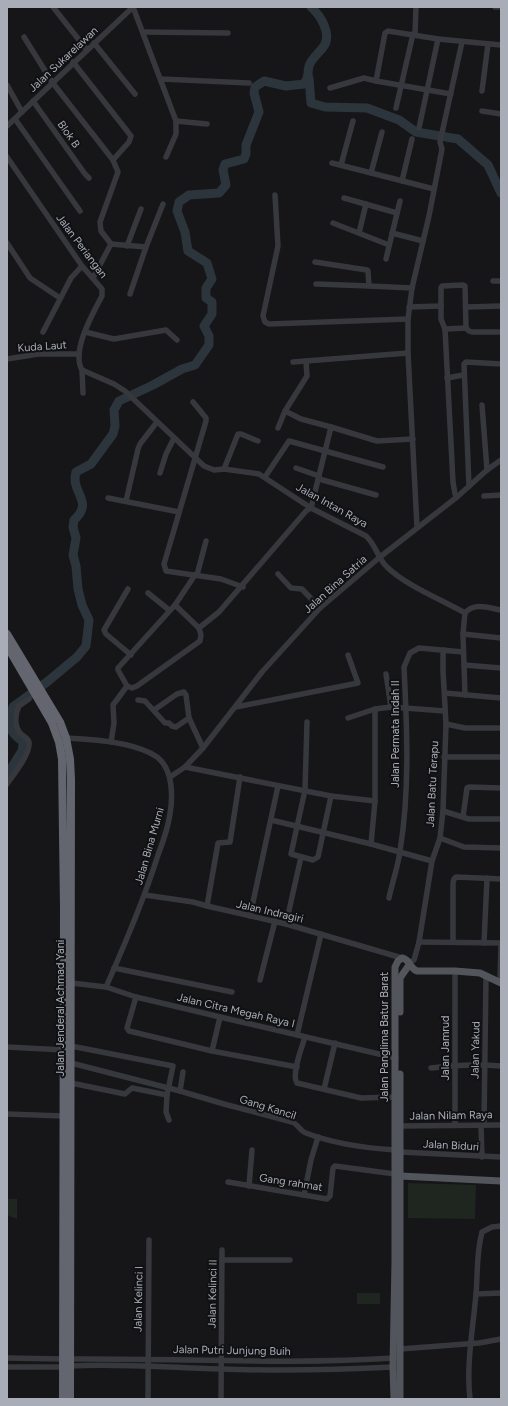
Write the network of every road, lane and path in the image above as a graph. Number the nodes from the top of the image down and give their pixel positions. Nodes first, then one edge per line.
1 (53, 7) edge
2 (133, 7) edge
3 (416, 7) edge
4 (495, 7) edge
5 (501, 7) edge
6 (143, 32) junction
7 (228, 33) dead end
8 (414, 34) junction
9 (24, 37) dead end
10 (438, 39) junction
11 (462, 42) junction
12 (94, 43) junction
13 (488, 44) junction
14 (501, 45) edge
15 (87, 50) junction
16 (73, 62) junction
17 (160, 79) junction
18 (376, 81) junction
19 (52, 82) junction
20 (249, 83) dead end
21 (7, 85) edge
22 (402, 85) junction
23 (330, 88) dead end
24 (427, 90) junction
25 (482, 91) dead end
26 (135, 94) dead end
27 (450, 94) junction
28 (33, 101) junction
29 (396, 108) dead end
30 (482, 111) dead end
31 (22, 112) junction
32 (501, 114) edge
33 (14, 119) junction
34 (176, 121) junction
35 (353, 121) dead end
36 (207, 124) dead end
37 (7, 126) edge
38 (419, 128) dead end
39 (382, 132) dead end
40 (412, 139) dead end
41 (7, 157) edge
42 (166, 157) dead end
43 (113, 160) junction
44 (332, 163) dead end
45 (341, 165) junction
46 (371, 173) junction
47 (89, 178) dead end
48 (402, 181) junction
49 (434, 189) junction
50 (275, 195) dead end
51 (344, 198) dead end
52 (400, 201) dead end
53 (163, 204) dead end
54 (366, 204) junction
55 (141, 209) dead end
56 (80, 211) dead end
57 (397, 213) junction
58 (333, 223) dead end
59 (359, 233) junction
60 (392, 233) junction
61 (423, 241) junction
62 (7, 243) edge
63 (111, 244) junction
64 (389, 245) junction
65 (127, 246) junction
66 (146, 248) junction
67 (386, 259) dead end
68 (315, 262) dead end
69 (82, 266) junction
70 (93, 278) junction
71 (493, 281) dead end
72 (501, 281) edge
73 (316, 284) dead end
74 (368, 286) junction
75 (412, 288) junction
76 (130, 294) dead end
77 (60, 298) junction
78 (441, 306) junction
79 (501, 306) edge
80 (409, 307) junction
81 (466, 307) junction
82 (408, 319) junction
83 (466, 328) junction
84 (445, 329) junction
85 (43, 332) dead end
86 (85, 332) junction
87 (501, 332) edge
88 (177, 340) dead end
89 (408, 353) junction
90 (79, 354) junction
91 (7, 359) edge
92 (306, 361) junction
93 (293, 362) dead end
94 (501, 364) edge
95 (82, 370) junction
96 (463, 375) junction
97 (447, 378) junction
98 (83, 393) dead end
99 (193, 402) dead end
100 (482, 405) dead end
101 (285, 411) junction
102 (157, 422) junction
103 (331, 427) junction
104 (278, 428) dead end
105 (174, 438) junction
106 (413, 439) junction
107 (258, 441) dead end
108 (326, 451) junction
109 (195, 459) junction
110 (501, 460) edge
111 (383, 467) dead end
112 (296, 468) dead end
113 (224, 469) junction
114 (487, 470) junction
115 (160, 472) dead end
116 (265, 477) junction
117 (319, 477) junction
118 (469, 486) junction
119 (376, 495) dead end
120 (501, 495) edge
121 (484, 496) dead end
122 (457, 497) junction
123 (108, 498) dead end
124 (126, 501) junction
125 (311, 508) junction
126 (179, 512) junction
127 (418, 527) junction
128 (206, 541) dead end
129 (380, 557) junction
130 (278, 574) dead end
131 (196, 575) junction
132 (242, 587) junction
133 (128, 589) dead end
134 (148, 593) dead end
135 (174, 605) junction
136 (320, 608) junction
137 (169, 610) junction
138 (501, 610) edge
139 (465, 613) junction
140 (199, 628) junction
141 (7, 634) edge
142 (463, 634) junction
143 (501, 638) edge
144 (7, 646) edge
145 (444, 650) junction
146 (463, 652) junction
147 (131, 654) junction
148 (348, 655) dead end
149 (464, 665) junction
150 (501, 668) edge
151 (386, 674) dead end
152 (34, 686) junction
153 (127, 686) junction
154 (445, 693) junction
155 (465, 695) junction
156 (501, 698) edge
157 (29, 699) dead end
158 (42, 699) junction
159 (138, 700) dead end
160 (236, 707) junction
161 (391, 707) junction
162 (406, 708) junction
163 (375, 709) junction
164 (154, 710) junction
165 (445, 711) junction
166 (189, 718) junction
167 (348, 718) dead end
168 (307, 722) dead end
169 (446, 724) junction
170 (501, 728) edge
171 (66, 738) junction
172 (111, 742) junction
173 (203, 748) junction
174 (444, 757) junction
175 (501, 757) edge
176 (185, 767) junction
177 (170, 777) junction
178 (240, 777) junction
179 (7, 784) edge
180 (278, 786) junction
181 (501, 788) edge
182 (305, 790) junction
183 (331, 796) junction
184 (375, 801) junction
185 (443, 811) junction
186 (463, 816) junction
187 (501, 819) edge
188 (271, 820) junction
189 (297, 826) junction
190 (324, 832) junction
191 (440, 838) junction
192 (371, 844) junction
193 (501, 848) edge
194 (400, 851) junction
195 (67, 854) junction
196 (301, 857) junction
197 (432, 861) junction
198 (487, 878) junction
199 (501, 879) edge
200 (145, 895) junction
201 (388, 898) dead end
202 (207, 906) junction
203 (67, 907) junction
204 (250, 916) junction
205 (275, 921) junction
206 (286, 924) junction
207 (321, 934) junction
208 (419, 942) junction
209 (453, 942) junction
210 (484, 943) junction
211 (501, 943) edge
212 (388, 955) junction
213 (402, 958) junction
214 (409, 964) junction
215 (395, 967) junction
216 (114, 968) junction
217 (455, 971) junction
218 (486, 976) junction
219 (260, 980) dead end
220 (71, 983) junction
221 (501, 983) edge
222 (106, 988) junction
223 (232, 992) dead end
224 (136, 997) junction
225 (220, 1017) junction
226 (297, 1035) junction
227 (305, 1037) junction
228 (335, 1043) junction
229 (7, 1047) edge
230 (67, 1048) junction
231 (212, 1052) junction
232 (396, 1058) junction
233 (71, 1063) junction
234 (456, 1065) junction
235 (484, 1065) junction
236 (501, 1066) edge
237 (297, 1067) junction
238 (431, 1068) dead end
239 (183, 1072) dead end
240 (71, 1082) junction
241 (169, 1088) junction
242 (324, 1089) junction
243 (180, 1091) junction
244 (167, 1095) junction
245 (396, 1097) junction
246 (7, 1114) edge
247 (63, 1116) junction
248 (169, 1120) dead end
249 (455, 1125) junction
250 (482, 1125) junction
251 (501, 1125) edge
252 (401, 1126) junction
253 (318, 1137) junction
254 (252, 1150) dead end
255 (398, 1151) junction
256 (482, 1156) junction
257 (501, 1157) edge
258 (397, 1175) junction
259 (501, 1181) edge
260 (228, 1182) dead end
261 (66, 1185) junction
262 (249, 1186) junction
263 (304, 1195) junction
264 (501, 1226) edge
265 (149, 1240) dead end
266 (222, 1250) dead end
267 (222, 1260) junction
268 (290, 1260) dead end
269 (397, 1261) junction
270 (501, 1293) edge
271 (476, 1294) junction
272 (501, 1339) edge
273 (470, 1343) junction
274 (400, 1349) junction
275 (7, 1358) edge
276 (147, 1358) junction
277 (394, 1358) junction
278 (221, 1361) junction
279 (349, 1361) junction
280 (67, 1363) junction
281 (147, 1366) junction
282 (7, 1367) edge
283 (393, 1367) junction
284 (221, 1370) junction
285 (349, 1370) junction
286 (63, 1399) edge
287 (70, 1399) edge
288 (148, 1399) edge
289 (221, 1399) edge
290 (394, 1399) edge
291 (400, 1399) edge
292 (470, 1399) edge

1 - 15 street
2 - 6 street
2 - 12 street, Jalan Sukarelawan
3 - 8 street
4 - 5 street
6 - 7 street
6 - 17 street
8 - 10 street
8 - 18 street
8 - 22 street
9 - 19 street
10 - 11 street
10 - 24 street
11 - 13 street
11 - 27 street
12 - 15 street, Jalan Sukarelawan
12 - 26 street
13 - 14 street
13 - 25 street
15 - 16 street, Jalan Sukarelawan
16 - 19 street, Jalan Sukarelawan
16 - 43 street
17 - 20 street
17 - 34 street
18 - 22 street
18 - 23 street
19 - 28 street, Jalan Sukarelawan
19 - 43 street
21 - 31 street
22 - 24 street
22 - 29 street
24 - 27 street
24 - 38 street
27 - 49 street
28 - 31 street, Jalan Sukarelawan
28 - 47 street, Blok B
30 - 32 street
31 - 33 street, Jalan Sukarelawan
33 - 37 street, Jalan Sukarelawan
33 - 56 street
34 - 36 street
34 - 42 street
35 - 45 street
39 - 46 street
40 - 48 street
41 - 69 street, Jalan Periangan
43 - 63 street
44 - 45 street
45 - 46 street
46 - 48 street
48 - 49 street
49 - 61 street
50 - 82 street
51 - 54 street
52 - 57 street
53 - 66 street
54 - 57 street
54 - 59 street
55 - 65 street
57 - 60 street
58 - 59 street
59 - 64 street
60 - 61 street
60 - 64 street
61 - 75 street
62 - 77 street
63 - 65 street
63 - 70 street
64 - 67 street
65 - 66 street
66 - 76 street
68 - 74 street
69 - 70 street, Jalan Periangan
69 - 77 street
70 - 86 street, Jalan Periangan
71 - 72 street
73 - 74 street
74 - 75 street
75 - 80 street
77 - 85 street
78 - 80 street
78 - 81 street
78 - 84 street
79 - 81 street
80 - 82 street
81 - 83 street
82 - 89 street
83 - 84 street
83 - 87 street
84 - 97 street
86 - 88 street
86 - 90 street, Jalan Periangan
89 - 92 street
89 - 106 street
90 - 91 street, Kuda Laut
90 - 95 street
92 - 93 street
92 - 101 street
94 - 96 street
95 - 98 street
95 - 102 street, Jalan Intan Raya
96 - 97 street
96 - 118 street
97 - 122 street
99 - 109 street
100 - 114 street
101 - 103 street
101 - 104 street
102 - 105 street, Jalan Intan Raya
102 - 124 street
103 - 106 street
103 - 108 street
105 - 109 street, Jalan Intan Raya
105 - 115 street
106 - 127 street
107 - 113 street
108 - 111 street
108 - 116 street
108 - 117 street
109 - 113 street, Jalan Intan Raya
109 - 126 street
110 - 114 street, Jalan Bina Satria
112 - 117 street
113 - 116 street, Jalan Intan Raya
114 - 118 street, Jalan Bina Satria
116 - 125 street, Jalan Intan Raya
117 - 119 street
117 - 125 street
118 - 122 street, Jalan Bina Satria
120 - 121 street
122 - 127 street, Jalan Bina Satria
123 - 124 street
124 - 126 street
125 - 129 street, Jalan Intan Raya
125 - 132 street
126 - 131 street
127 - 129 street, Jalan Bina Satria
128 - 131 street
129 - 136 street, Jalan Bina Satria
129 - 139 street, Jalan Intan Raya
130 - 136 street
131 - 132 street
131 - 135 street
132 - 140 street
133 - 147 street
134 - 137 street
135 - 137 street
135 - 140 street
136 - 160 street, Jalan Bina Satria
137 - 147 street
138 - 139 street
139 - 142 street
140 - 153 street
141 - 152 highway, Jalan Jenderal Achmad Yani
142 - 143 street
142 - 146 street
144 - 152 highway, Jalan Jenderal Achmad Yani
145 - 146 street
145 - 154 street, Jalan Batu Terapu
145 - 162 street, Jalan Permata Indah II
146 - 149 street
147 - 153 street
148 - 160 street
149 - 150 street
149 - 155 street
151 - 161 street
152 - 158 highway, Jalan Jenderal Achmad Yani
153 - 172 street
154 - 155 street
154 - 165 street, Jalan Batu Terapu
155 - 156 street
157 - 179 street
158 - 171 highway, Jalan Jenderal Achmad Yani
158 - 195 highway, Jalan Jenderal Achmad Yani
159 - 164 street
160 - 173 street, Jalan Bina Satria
161 - 162 street
161 - 163 street
162 - 165 street
162 - 194 street, Jalan Permata Indah II
163 - 167 street
163 - 184 street
164 - 166 street
164 - 166 street
165 - 169 street, Jalan Batu Terapu
166 - 173 street
168 - 182 street
169 - 170 street
169 - 174 street, Jalan Batu Terapu
171 - 172 street, Jalan Bina Murni
171 - 195 highway, Jalan Jenderal Achmad Yani
172 - 177 street, Jalan Bina Murni
173 - 176 street, Jalan Bina Satria
174 - 175 street
174 - 185 street, Jalan Batu Terapu
176 - 177 street, Jalan Bina Satria
176 - 178 street
177 - 200 street, Jalan Bina Murni
178 - 180 street
178 - 202 street
180 - 182 street
180 - 188 street
181 - 186 street
182 - 183 street
182 - 189 street
183 - 184 street
183 - 190 street
184 - 192 street
185 - 186 street
185 - 191 street, Jalan Batu Terapu
186 - 187 street
188 - 189 street
188 - 204 street
189 - 190 street
189 - 196 street
190 - 192 street
190 - 196 street
191 - 193 street
191 - 197 street, Jalan Batu Terapu
192 - 194 street
194 - 197 street
194 - 201 street, Jalan Permata Indah II
195 - 203 highway, Jalan Jenderal Achmad Yani
196 - 206 street
197 - 208 street, Jalan Batu Terapu
198 - 199 street
198 - 209 street
198 - 210 street
200 - 202 street, Jalan Indragiri
200 - 216 street, Jalan Bina Murni
202 - 204 street, Jalan Indragiri
203 - 220 highway, Jalan Jenderal Achmad Yani
203 - 230 highway, Jalan Jenderal Achmad Yani
204 - 205 street, Jalan Indragiri
205 - 206 street, Jalan Indragiri
205 - 219 street
206 - 207 street, Jalan Indragiri
207 - 212 street, Jalan Indragiri
207 - 226 street
208 - 209 street
208 - 214 street, Jalan Batu Terapu
209 - 210 street
210 - 211 street
211 - 221 street
212 - 213 street, Jalan Indragiri
212 - 215 street
213 - 214 main road
213 - 215 main road, Jalan Panglima Batur Barat
214 - 217 main road
214 - 252 main road, Jalan Panglima Batur Barat
215 - 232 main road, Jalan Panglima Batur Barat
216 - 222 street, Jalan Bina Murni
216 - 223 street
217 - 218 main road
217 - 234 street, Jalan Jamrud
218 - 221 main road
218 - 235 street, Jalan Yakud
220 - 222 street, Jalan Citra Megah Raya I
220 - 230 highway, Jalan Jenderal Achmad Yani
222 - 224 street, Jalan Citra Megah Raya I
224 - 225 street, Jalan Citra Megah Raya I
224 - 231 street
225 - 226 street, Jalan Citra Megah Raya I
225 - 231 street
226 - 227 street, Jalan Citra Megah Raya I
227 - 228 street, Jalan Citra Megah Raya I
227 - 237 street
228 - 232 street, Jalan Citra Megah Raya I
228 - 242 street
229 - 230 street
230 - 233 highway, Jalan Jenderal Achmad Yani
230 - 241 street
230 - 247 highway, Jalan Jenderal Achmad Yani
231 - 237 street
232 - 245 main road, Jalan Panglima Batur Barat
233 - 240 highway, Jalan Jenderal Achmad Yani
233 - 241 street, Gang Kancil
234 - 235 street
234 - 238 street
234 - 249 street, Jalan Jamrud
235 - 236 street
235 - 250 street, Jalan Yakud
237 - 242 street
239 - 243 street
240 - 244 street
240 - 261 highway, Jalan Jenderal Achmad Yani
241 - 243 street, Gang Kancil
241 - 244 street
242 - 245 street
243 - 253 street, Gang Kancil
244 - 248 street
245 - 255 main road, Jalan Panglima Batur Barat
246 - 247 street
247 - 261 highway, Jalan Jenderal Achmad Yani
249 - 250 street, Jalan Nilam Raya
249 - 252 street, Jalan Nilam Raya
250 - 251 street, Jalan Nilam Raya
250 - 256 street, Jalan Yakud
252 - 255 main road, Jalan Panglima Batur Barat
253 - 255 street, Gang Kancil
253 - 263 street
254 - 262 street
255 - 256 street, Jalan Biduri
255 - 258 main road, Jalan Panglima Batur Barat
256 - 257 street, Jalan Biduri
258 - 259 main road
258 - 263 street, Gang rahmat
258 - 269 main road, Jalan Panglima Batur Barat
260 - 262 street, Gang rahmat
261 - 280 highway, Jalan Jenderal Achmad Yani
262 - 263 street, Gang rahmat
264 - 271 street
265 - 276 street, Jalan Kelinci I
266 - 267 street, Jalan Kelinci II
267 - 268 street
267 - 278 street, Jalan Kelinci II
269 - 274 main road, Jalan Panglima Batur Barat
269 - 277 main road, Jalan Panglima Batur Barat
270 - 271 street
271 - 273 street
272 - 273 street
273 - 274 street
273 - 292 street
274 - 291 main road, Jalan Panglima Batur Barat
275 - 280 street
276 - 278 street, Jalan Putri Junjung Buih
276 - 280 street, Jalan Putri Junjung Buih
276 - 281 street, Jalan Kelinci I
277 - 279 street, Jalan Putri Junjung Buih
277 - 283 main road, Jalan Panglima Batur Barat
278 - 279 street, Jalan Putri Junjung Buih
278 - 284 street, Jalan Kelinci II
279 - 285 street
280 - 281 street, Jalan Putri Junjung Buih
280 - 282 street
280 - 286 highway, Jalan Jenderal Achmad Yani
280 - 287 highway, Jalan Jenderal Achmad Yani
281 - 284 street, Jalan Putri Junjung Buih
281 - 288 street, Jalan Kelinci I
283 - 285 street, Jalan Putri Junjung Buih
283 - 290 main road, Jalan Panglima Batur Barat
284 - 285 street, Jalan Putri Junjung Buih
284 - 289 street, Jalan Kelinci II

